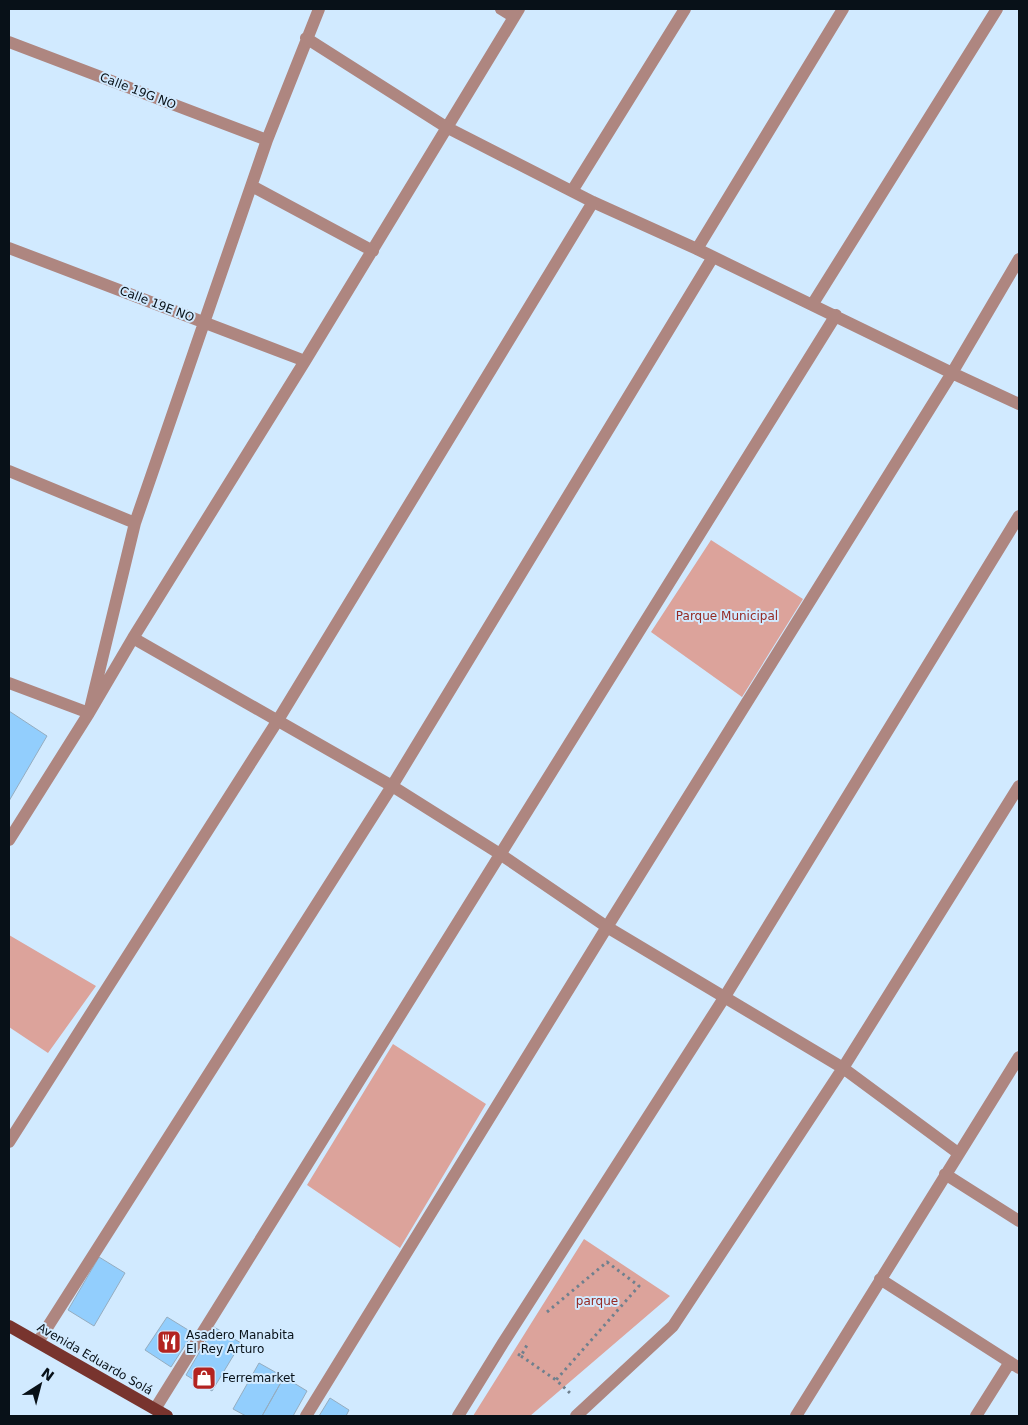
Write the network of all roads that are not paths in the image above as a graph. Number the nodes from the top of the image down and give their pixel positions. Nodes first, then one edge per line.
1 (319, 9) edge
2 (501, 9) edge
3 (684, 9) edge
4 (843, 9) edge
5 (997, 9) edge
6 (516, 13) edge
7 (306, 38) junction
8 (9, 42) edge
9 (446, 128) junction
10 (267, 140) junction
11 (252, 186) junction
12 (572, 191) junction
13 (593, 202) junction
14 (9, 248) edge
15 (697, 249) junction
16 (373, 251) junction
17 (713, 257) junction
18 (1019, 259) edge
19 (812, 305) junction
20 (836, 315) junction
21 (204, 322) junction
22 (305, 361) junction
23 (952, 373) junction
24 (1019, 404) edge
25 (9, 471) edge
26 (1019, 516) edge
27 (135, 523) junction
28 (133, 638) junction
29 (9, 683) edge
30 (89, 713) junction
31 (278, 720) junction
32 (392, 786) junction
33 (1019, 786) edge
34 (10, 837) edge
35 (500, 854) junction
36 (607, 927) junction
37 (724, 998) junction
38 (1019, 1059) edge
39 (843, 1068) junction
40 (9, 1142) edge
41 (958, 1153) junction
42 (945, 1174) junction
43 (1019, 1221) edge
44 (880, 1279) junction
45 (9, 1326) edge
46 (38, 1342) junction
47 (1015, 1365) edge
48 (155, 1409) junction
49 (581, 1412) edge
50 (167, 1416) edge
51 (306, 1416) edge
52 (458, 1416) edge
53 (796, 1416) edge
54 (976, 1416) edge

1 - 7 street
2 - 6 street
3 - 12 street
4 - 15 street
5 - 19 street
6 - 9 street
7 - 9 street
7 - 10 street
8 - 10 street, Calle 19G NO
9 - 12 street
9 - 16 street
10 - 11 street
11 - 16 street
11 - 21 street
12 - 13 street
13 - 15 street
13 - 31 street
14 - 21 street, Calle 19E NO
15 - 17 street
16 - 22 street
17 - 19 street
17 - 32 street
18 - 23 street
19 - 20 street
20 - 23 street
20 - 35 street
21 - 22 street, Calle 19E NO
21 - 27 street
22 - 28 street
23 - 24 street
23 - 36 street
25 - 27 street
26 - 37 street
27 - 30 street
28 - 30 street
28 - 31 street
29 - 30 street
30 - 34 street
31 - 32 street
31 - 40 street
32 - 35 street
32 - 46 street
33 - 39 street
35 - 36 street
35 - 48 street
36 - 37 street
36 - 51 street
37 - 39 street
37 - 52 street
38 - 41 street
39 - 41 street
39 - 49 street
41 - 42 street
42 - 43 street
42 - 44 street
44 - 47 street
44 - 53 street
45 - 46 main road, Avenida Eduardo Solá
46 - 48 main road, Avenida Eduardo Solá
47 - 54 street
48 - 50 main road, Avenida Eduardo Solá

